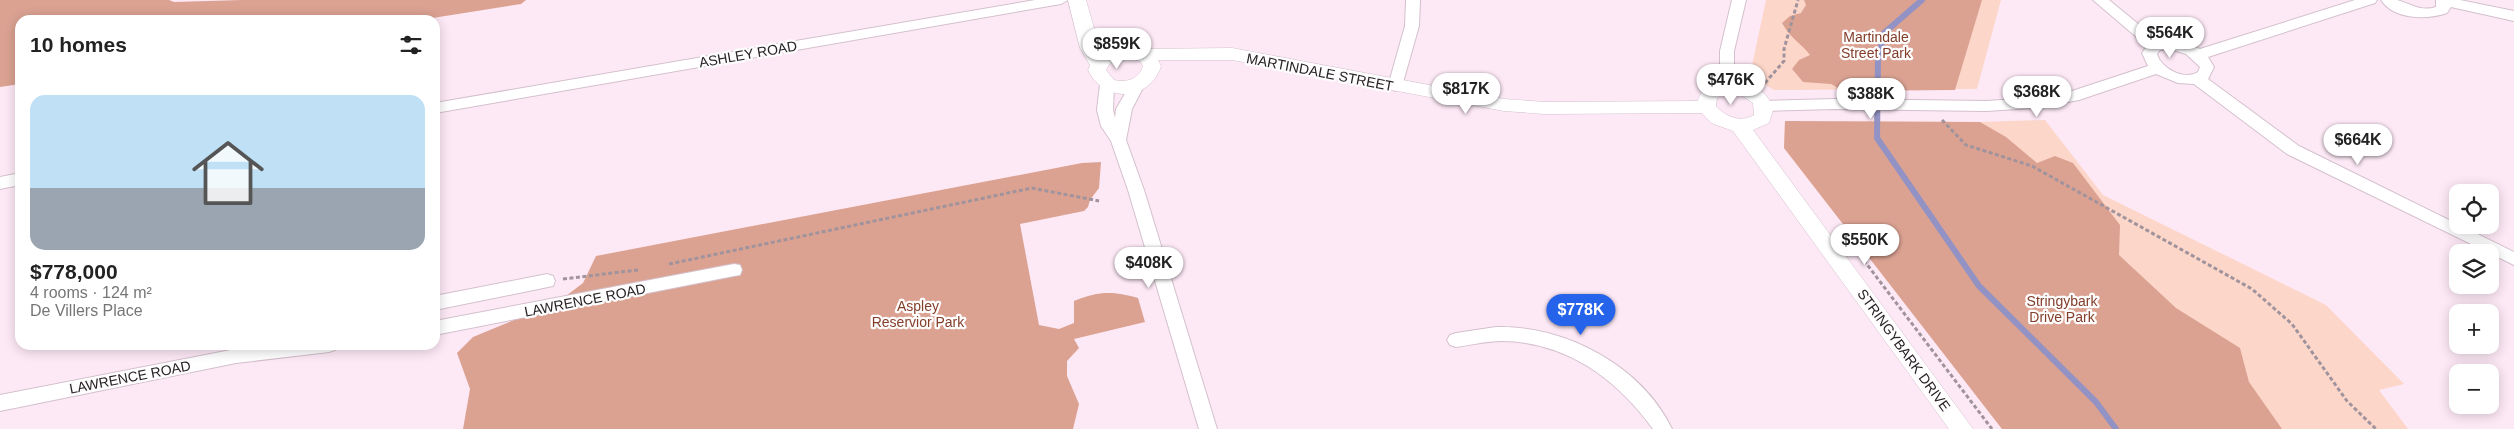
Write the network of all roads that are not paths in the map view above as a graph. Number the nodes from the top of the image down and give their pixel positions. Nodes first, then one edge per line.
1 (1061, 0) edge
2 (1077, 0) edge
3 (1412, 0) edge
4 (1739, 0) edge
5 (2100, 0) edge
6 (2370, 0) edge
7 (2388, 0) edge
8 (2444, 0) edge
9 (2514, 16) edge
10 (1086, 30) junction
11 (2156, 46) junction
12 (1119, 51) junction
13 (1143, 54) junction
14 (1232, 54) junction
15 (2198, 55) junction
16 (1099, 64) junction
17 (2157, 68) junction
18 (1152, 71) junction
19 (2197, 79) junction
20 (1107, 84) junction
21 (1138, 84) junction
22 (1395, 86) junction
23 (1727, 86) junction
24 (1769, 106) junction
25 (440, 107) edge
26 (1707, 107) junction
27 (1740, 125) junction
28 (1118, 140) junction
29 (15, 180) edge
30 (0, 183) edge
31 (2514, 259) edge
32 (734, 270) dead end
33 (547, 281) road end
34 (440, 302) edge
35 (440, 327) edge
36 (1456, 340) dead end
37 (268, 350) edge
38 (286, 350) edge
39 (260, 353) junction
40 (0, 403) edge
41 (1208, 429) edge
42 (1663, 429) edge
43 (1962, 429) edge

1 - 25 street, ASHLEY ROAD
2 - 10 street
3 - 22 street
4 - 23 street
5 - 11 street
6 - 15 street
7 - 8 street
8 - 9 street
10 - 12 street
10 - 16 street
11 - 15 street
11 - 17 street
12 - 13 street
12 - 16 street
13 - 14 street, MARTINDALE STREET
13 - 18 street
14 - 18 street, MARTINDALE STREET
14 - 22 street, MARTINDALE STREET
15 - 19 street
16 - 20 street
17 - 19 street
17 - 24 street
18 - 21 street
19 - 31 street
20 - 21 street
20 - 28 street
21 - 28 street
22 - 26 street, MARTINDALE STREET
23 - 24 street
23 - 26 street
24 - 27 street
26 - 27 street
27 - 43 street, STRINGYBARK DRIVE
28 - 41 street
29 - 30 street
32 - 35 street, LAWRENCE ROAD
33 - 34 street, LAWRENCE ROAD
36 - 42 street
37 - 39 street, LAWRENCE ROAD
38 - 39 street, LAWRENCE ROAD
39 - 40 street, LAWRENCE ROAD

